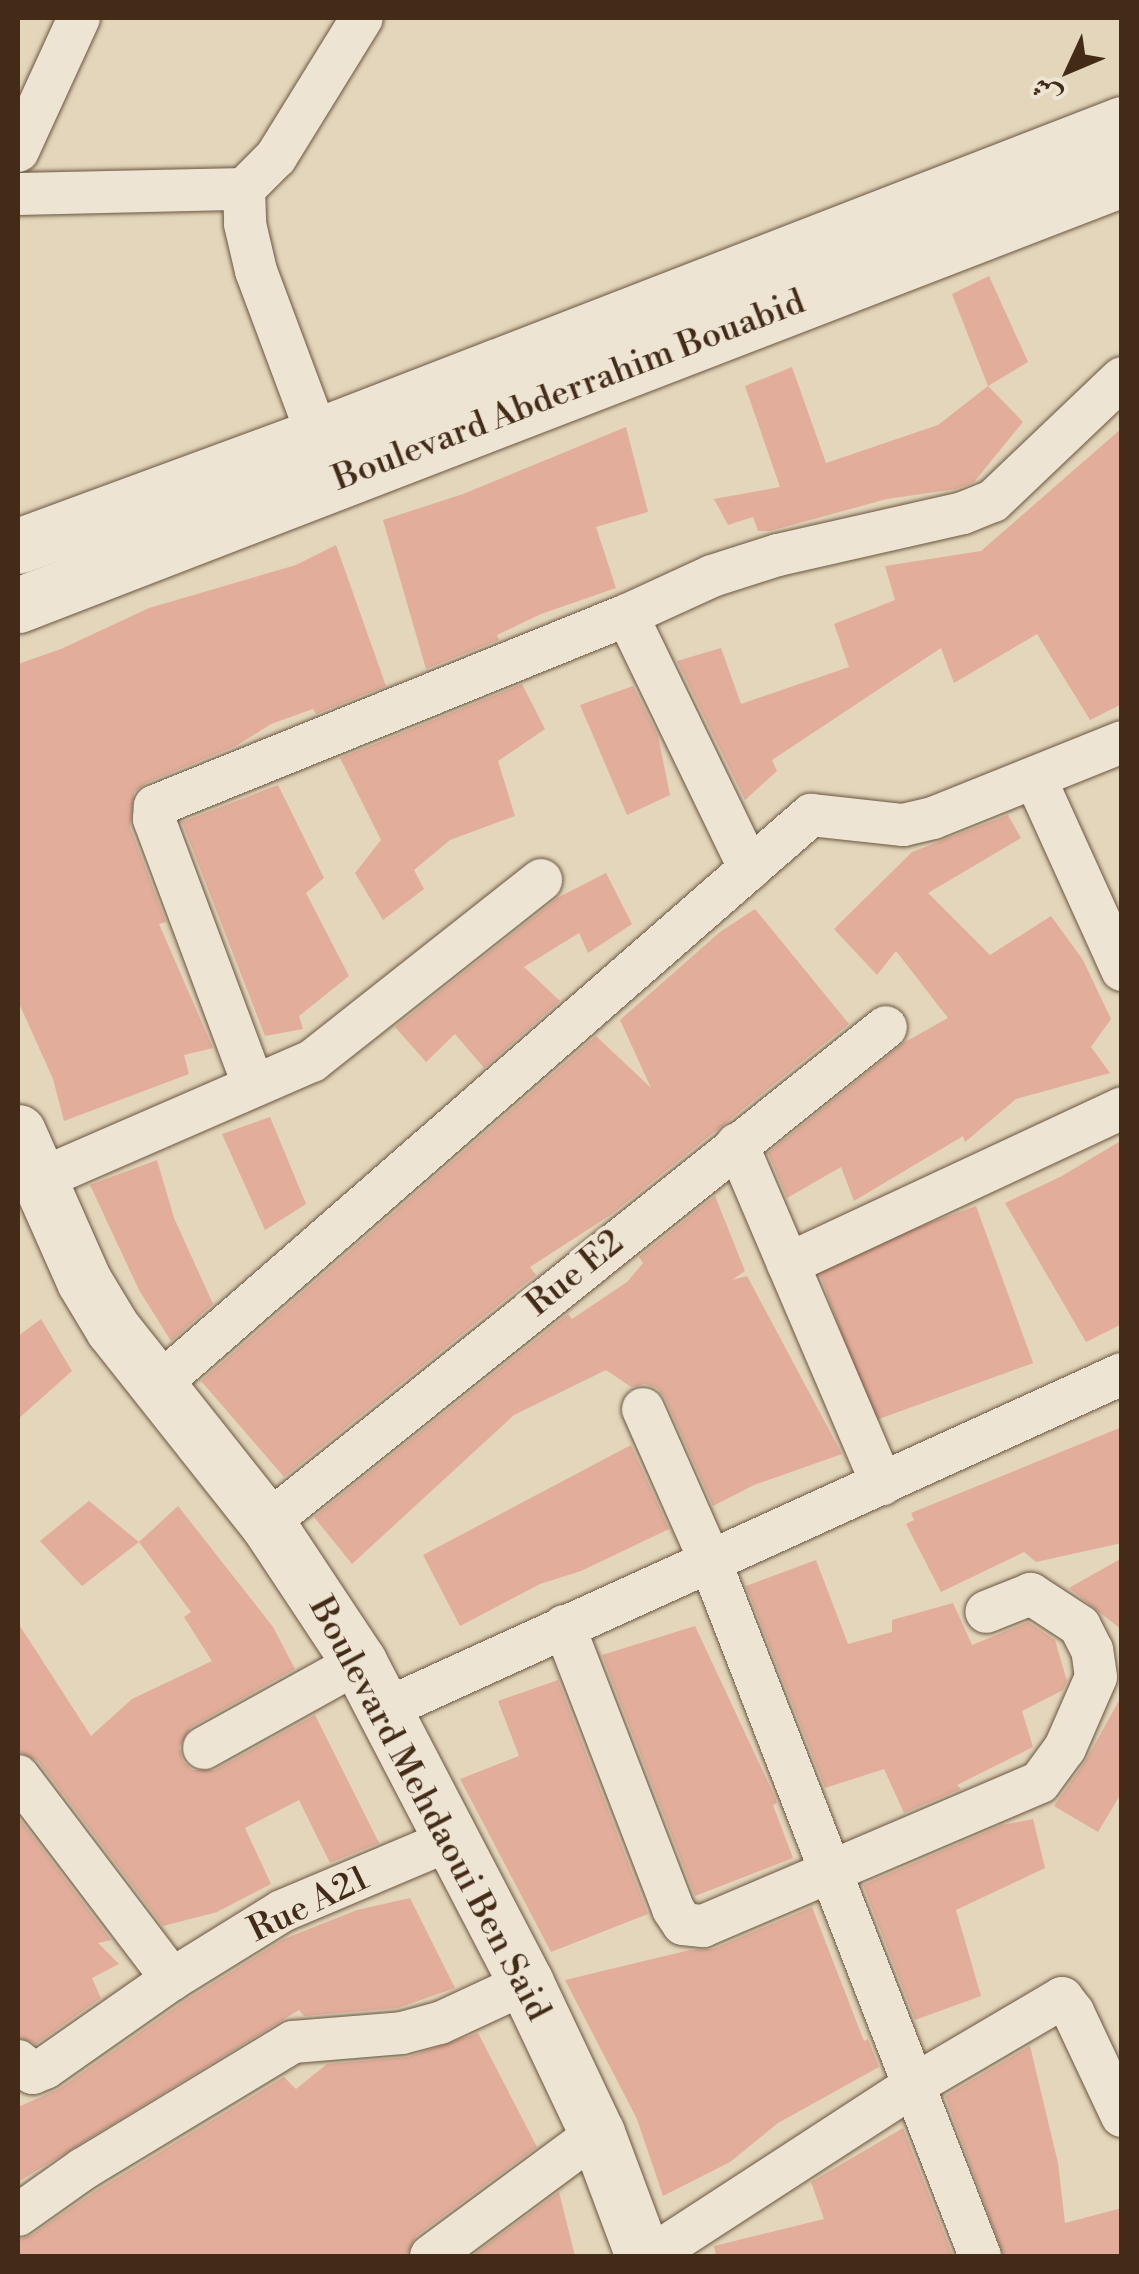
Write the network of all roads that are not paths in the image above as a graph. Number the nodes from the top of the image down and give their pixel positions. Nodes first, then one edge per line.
1 (79, 18) edge
2 (362, 18) edge
3 (1122, 124) edge
4 (18, 151) edge
5 (1122, 178) edge
6 (244, 189) junction
7 (18, 194) edge
8 (1122, 378) edge
9 (326, 458) junction
10 (18, 546) edge
11 (18, 605) edge
12 (627, 615) junction
13 (1122, 742) edge
14 (1035, 778) junction
15 (750, 869) junction
16 (540, 880) dead end
17 (1122, 970) edge
18 (886, 1028) dead end
19 (253, 1084) junction
20 (1122, 1108) edge
21 (737, 1144) junction
22 (27, 1156) edge
23 (788, 1264) junction
24 (1122, 1374) edge
25 (156, 1386) junction
26 (644, 1410) dead end
27 (882, 1484) junction
28 (266, 1524) junction
29 (710, 1561) junction
30 (986, 1612) dead end
31 (564, 1626) junction
32 (358, 1662) junction
33 (383, 1710) junction
34 (204, 1748) dead end
35 (18, 1776) edge
36 (450, 1840) junction
37 (831, 1873) junction
38 (172, 1979) junction
39 (526, 1982) junction
40 (18, 2060) edge
41 (914, 2085) junction
42 (1118, 2097) edge
43 (596, 2133) junction
44 (18, 2215) edge
45 (430, 2256) edge
46 (643, 2256) edge
47 (651, 2256) edge
48 (980, 2256) edge

1 - 4 street
2 - 6 street
3 - 9 main road, Boulevard Abderrahim Bouabid
5 - 9 main road, Boulevard Abderrahim Bouabid
6 - 7 street
6 - 9 street
8 - 12 street
9 - 10 main road, Boulevard Abderrahim Bouabid
9 - 11 main road, Boulevard Abderrahim Bouabid
12 - 15 street
12 - 19 street
13 - 14 street
14 - 15 street
14 - 17 street
15 - 25 street
16 - 19 street
18 - 21 street, Rue E2
19 - 22 street
20 - 23 street
21 - 23 street
21 - 28 street, Rue E2
22 - 25 main road, Boulevard Mehdaoui Ben Said
23 - 27 street
24 - 27 street
25 - 28 main road, Boulevard Mehdaoui Ben Said
26 - 29 street
27 - 29 street
28 - 32 main road, Boulevard Mehdaoui Ben Said
29 - 31 street
29 - 37 street
30 - 37 street
31 - 33 street
31 - 37 street
32 - 33 main road, Boulevard Mehdaoui Ben Said
32 - 34 street
33 - 36 main road, Boulevard Mehdaoui Ben Said
35 - 38 street
36 - 38 street, Rue A21
36 - 39 main road, Boulevard Mehdaoui Ben Said
37 - 41 street
38 - 40 street, Rue A21
39 - 43 main road, Boulevard Mehdaoui Ben Said
39 - 44 street
41 - 42 street
41 - 47 street
41 - 48 street
43 - 45 street
43 - 46 main road, Boulevard Mehdaoui Ben Said

